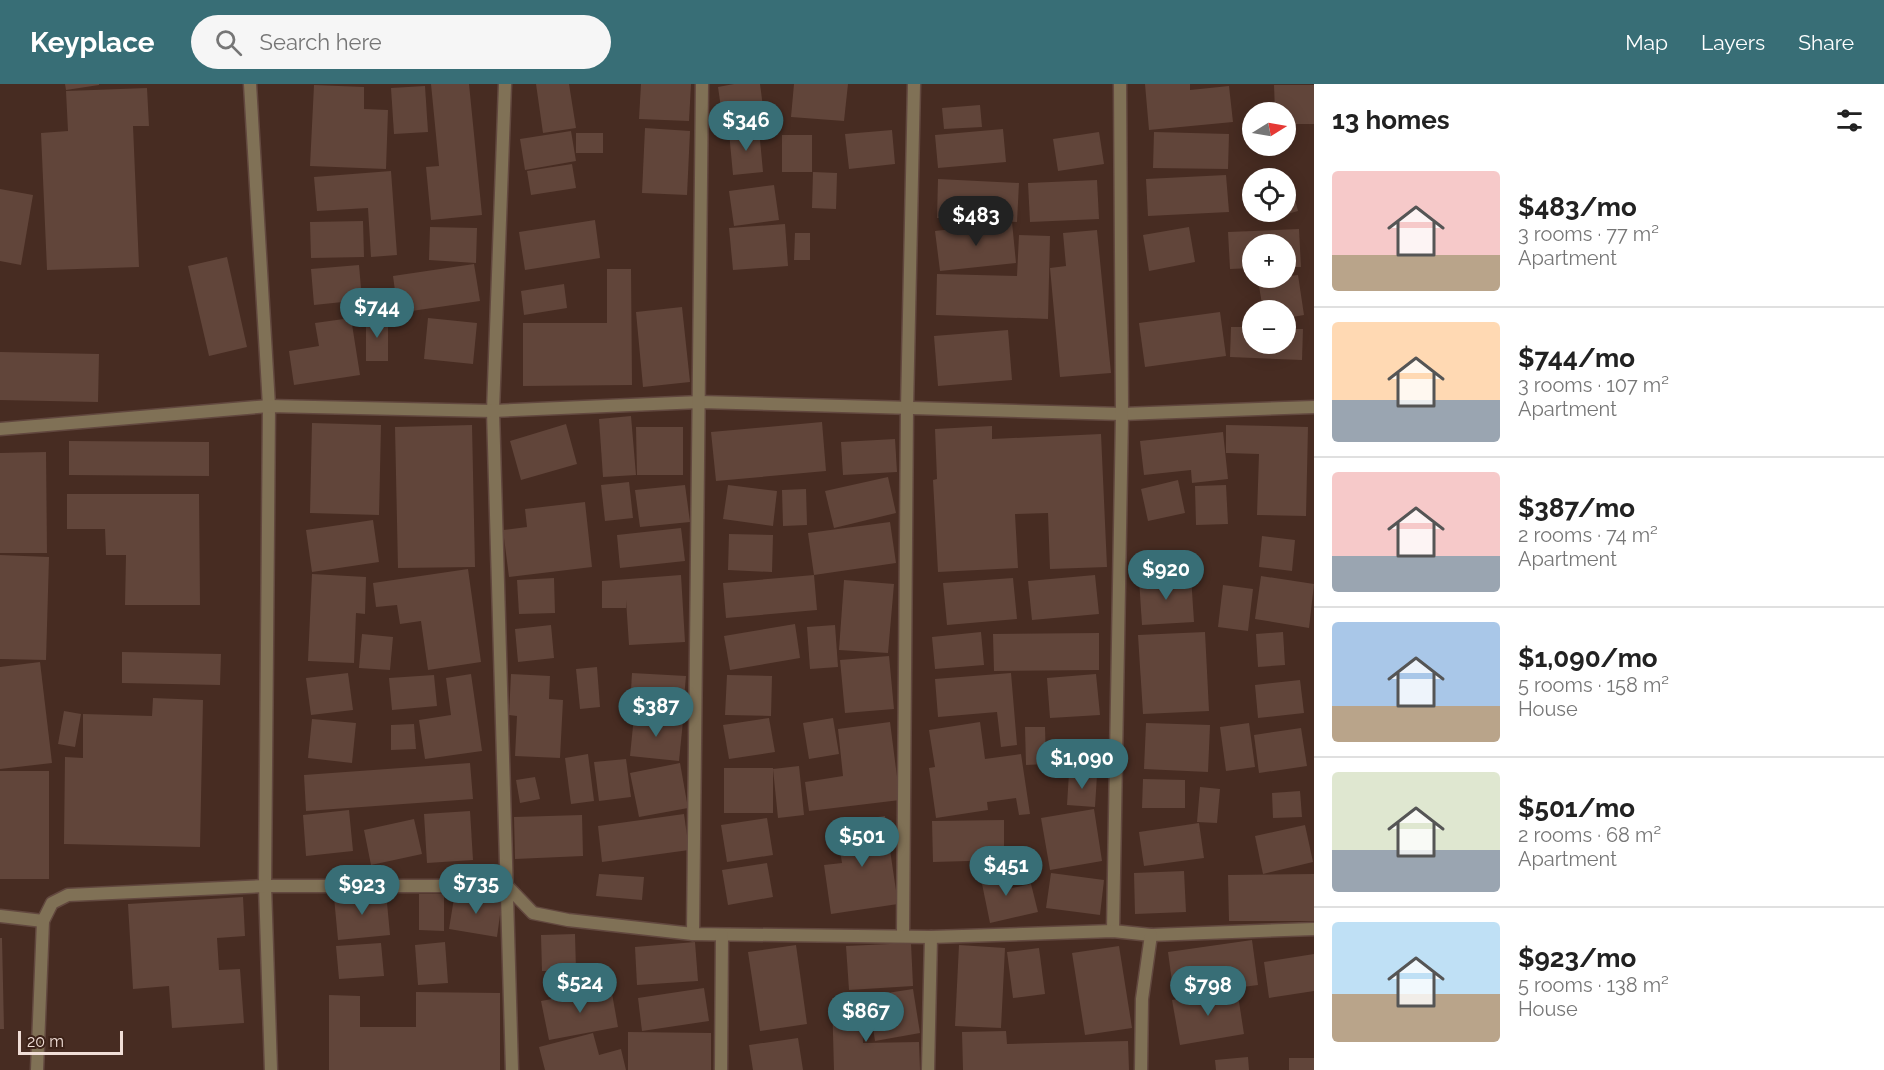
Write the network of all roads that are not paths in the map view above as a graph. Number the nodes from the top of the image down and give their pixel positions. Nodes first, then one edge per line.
1 (250, 84) edge
2 (505, 84) edge
3 (702, 84) edge
4 (914, 84) edge
5 (1120, 84) edge
6 (699, 402) junction
7 (269, 406) junction
8 (1314, 407) edge
9 (907, 408) junction
10 (493, 411) junction
11 (1122, 414) junction
12 (0, 429) edge
13 (266, 886) junction
14 (507, 886) junction
15 (0, 916) edge
16 (43, 921) junction
17 (1314, 929) edge
18 (1113, 931) junction
19 (693, 934) junction
20 (722, 935) junction
21 (903, 935) junction
22 (1151, 935) junction
23 (932, 937) junction
24 (37, 1070) edge
25 (271, 1070) edge
26 (512, 1070) edge
27 (721, 1070) edge
28 (928, 1070) edge
29 (1141, 1070) edge

1 - 7 street
2 - 10 street
3 - 6 street
4 - 9 street
5 - 11 street
6 - 9 street
6 - 10 street
6 - 19 street
7 - 10 street
7 - 12 street
7 - 13 street
8 - 11 street
9 - 11 street
9 - 21 street
10 - 14 street
11 - 18 street
13 - 14 street
13 - 16 street
13 - 25 street
14 - 19 street
14 - 26 street
15 - 16 street
16 - 24 street
17 - 22 street
18 - 22 street
18 - 23 street
19 - 20 street
20 - 21 street
20 - 27 street
21 - 23 street
22 - 29 street
23 - 28 street

